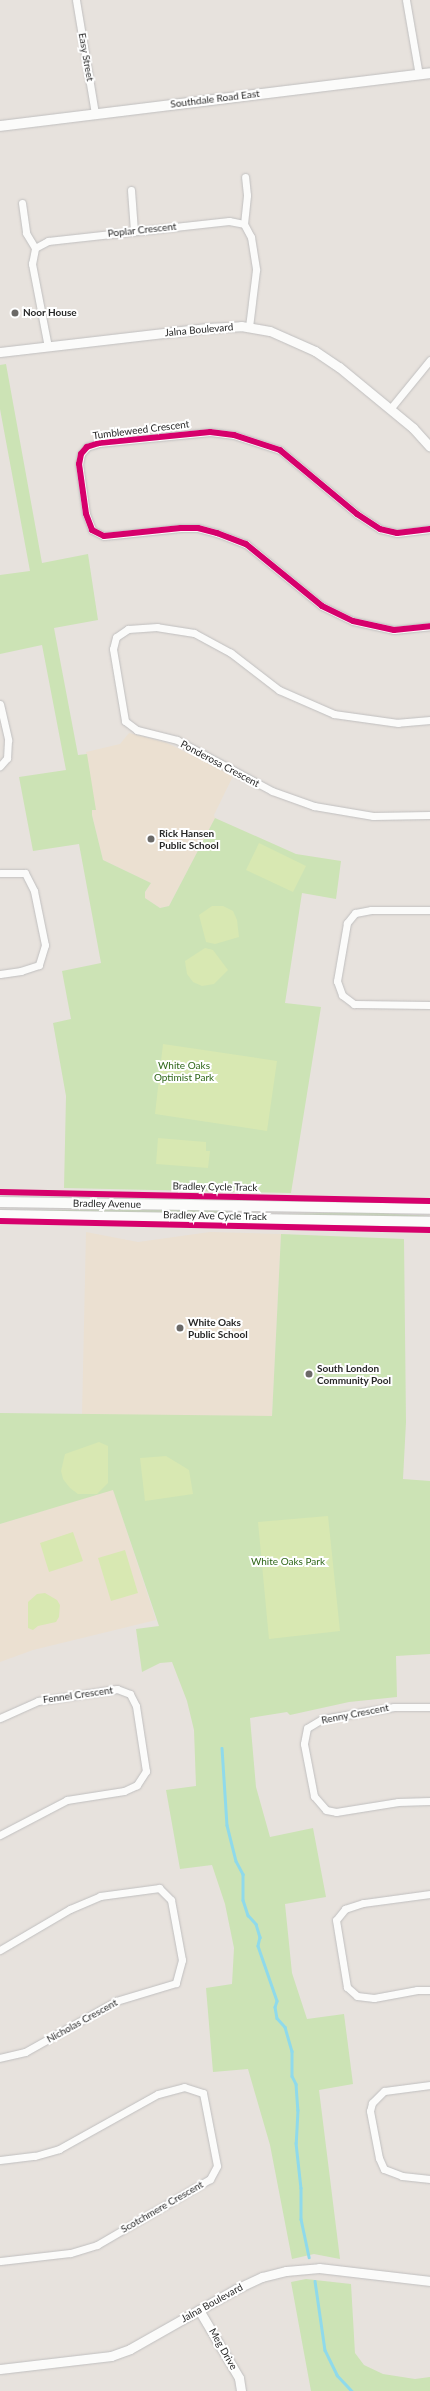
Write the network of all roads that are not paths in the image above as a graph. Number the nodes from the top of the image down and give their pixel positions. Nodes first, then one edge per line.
1 (76, 0) edge
2 (406, 0) edge
3 (430, 74) edge
4 (420, 75) junction
5 (95, 113) junction
6 (0, 126) edge
7 (245, 177) dead end
8 (131, 190) dead end
9 (22, 203) dead end
10 (244, 224) junction
11 (134, 231) junction
12 (35, 248) junction
13 (249, 327) junction
14 (48, 347) junction
15 (0, 352) edge
16 (430, 360) edge
17 (390, 409) junction
18 (430, 447) edge
19 (430, 529) edge
20 (430, 626) edge
21 (0, 704) edge
22 (430, 720) edge
23 (0, 766) edge
24 (430, 815) edge
25 (0, 873) edge
26 (430, 910) edge
27 (0, 974) edge
28 (430, 1005) edge
29 (0, 1202) edge
30 (430, 1209) edge
31 (0, 1215) edge
32 (430, 1222) edge
33 (430, 1707) edge
34 (0, 1718) edge
35 (430, 1801) edge
36 (0, 1836) edge
37 (430, 1894) edge
38 (0, 1950) edge
39 (430, 1990) edge
40 (0, 2058) edge
41 (430, 2085) edge
42 (0, 2160) edge
43 (430, 2179) edge
44 (0, 2261) edge
45 (430, 2281) edge
46 (200, 2310) junction
47 (0, 2369) edge
48 (241, 2391) edge

1 - 5 street, Easy Street
2 - 4 street
3 - 4 main road, Southdale Road East
4 - 5 main road, Southdale Road East
5 - 6 main road, Southdale Road East
7 - 10 street
8 - 11 street
9 - 12 street
10 - 11 street, Poplar Crescent
10 - 13 street
11 - 12 street, Poplar Crescent
12 - 14 street
13 - 14 street, Jalna Boulevard
13 - 17 street, Jalna Boulevard
14 - 15 street, Jalna Boulevard
16 - 17 street
17 - 18 street, Jalna Boulevard
19 - 20 street, Tumbleweed Crescent
21 - 23 street
22 - 24 street, Ponderosa Crescent
25 - 27 street
26 - 28 street
29 - 30 main road, Bradley Avenue
31 - 32 main road, Bradley Avenue
33 - 35 street, Renny Crescent
34 - 36 street, Fennel Crescent
37 - 39 street
38 - 40 street, Nicholas Crescent
41 - 43 street
42 - 44 street, Scotchmere Crescent
45 - 46 street, Jalna Boulevard
46 - 47 street, Jalna Boulevard
46 - 48 street, Meg Drive

